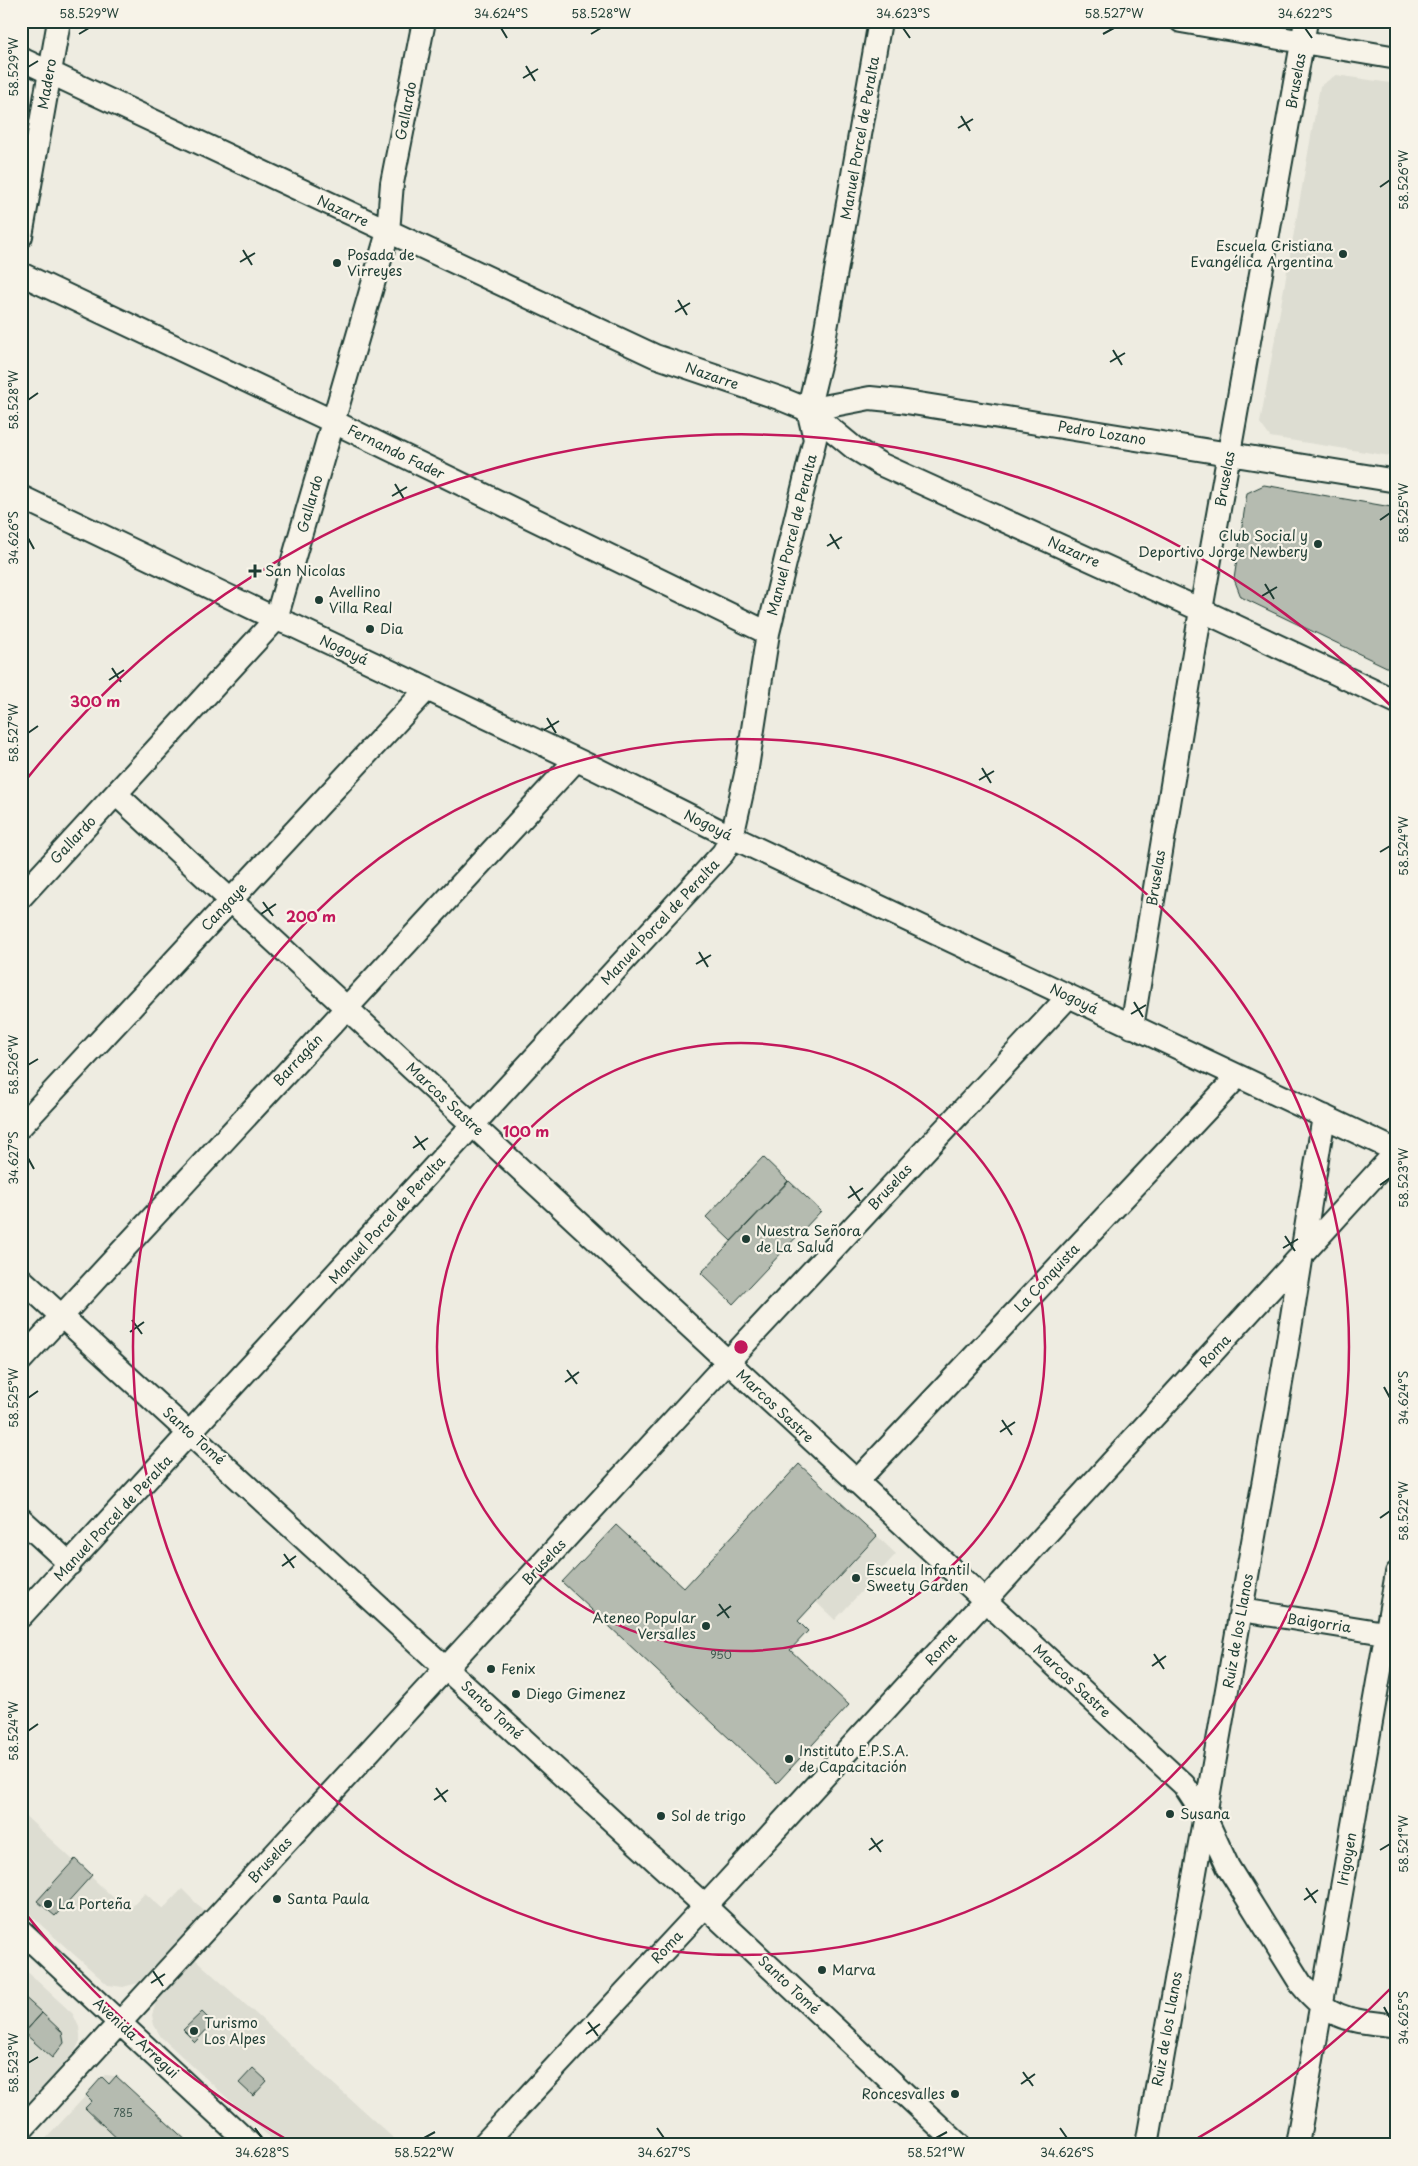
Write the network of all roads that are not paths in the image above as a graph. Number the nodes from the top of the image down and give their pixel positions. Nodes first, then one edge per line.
1 (59, 21) edge
2 (424, 21) edge
3 (880, 21) edge
4 (1181, 21) edge
5 (1304, 32) edge
6 (1397, 58) edge
7 (21, 59) edge
8 (48, 72) junction
9 (388, 232) junction
10 (21, 236) edge
11 (21, 274) edge
12 (808, 410) junction
13 (334, 422) junction
14 (1230, 453) junction
15 (1397, 481) edge
16 (21, 497) edge
17 (1201, 610) junction
18 (276, 619) junction
19 (768, 633) junction
20 (427, 689) junction
21 (1397, 702) edge
22 (576, 760) junction
23 (116, 794) junction
24 (732, 837) junction
25 (21, 896) edge
26 (230, 901) junction
27 (1069, 996) junction
28 (346, 1008) junction
29 (1132, 1027) junction
30 (1238, 1076) junction
31 (1324, 1116) junction
32 (21, 1126) edge
33 (473, 1126) junction
34 (1397, 1151) edge
35 (1302, 1255) junction
36 (21, 1279) edge
37 (62, 1317) junction
38 (21, 1360) edge
39 (728, 1363) junction
40 (191, 1434) junction
41 (856, 1482) junction
42 (21, 1518) edge
43 (70, 1564) junction
44 (1397, 1573) edge
45 (985, 1601) junction
46 (1241, 1610) junction
47 (21, 1616) edge
48 (1391, 1634) edge
49 (446, 1668) junction
50 (1205, 1817) junction
51 (705, 1906) junction
52 (21, 1931) edge
53 (1321, 2005) junction
54 (120, 2023) junction
55 (1397, 2026) edge
56 (21, 2130) edge
57 (251, 2145) edge
58 (483, 2145) edge
59 (959, 2145) edge
60 (1147, 2145) edge
61 (1297, 2145) edge

1 - 8 street, Madero
2 - 9 street, Gallardo
3 - 12 street, Manuel Porcel de Peralta
4 - 5 street
5 - 6 street
5 - 14 street, Bruselas
7 - 8 street, Nazarre
8 - 9 street, Nazarre
8 - 10 street, Madero
9 - 12 street, Nazarre
9 - 13 street, Gallardo
11 - 13 street, Fernando Fader
12 - 14 street, Pedro Lozano
12 - 17 street, Nazarre
12 - 19 street, Manuel Porcel de Peralta
13 - 18 street, Gallardo
13 - 19 street, Fernando Fader
14 - 15 street, Pedro Lozano
14 - 17 street, Bruselas
16 - 18 street, Nogoyá
17 - 21 street, Nazarre
17 - 29 street, Bruselas
18 - 20 street, Nogoyá
18 - 23 street, Gallardo
19 - 24 street, Manuel Porcel de Peralta
20 - 22 street, Nogoyá
20 - 26 street, Cangaye
22 - 24 street, Nogoyá
22 - 28 street, Barragán
23 - 25 street, Gallardo
23 - 26 street, Marcos Sastre
24 - 27 street, Nogoyá
24 - 33 street, Manuel Porcel de Peralta
26 - 28 street, Marcos Sastre
26 - 32 street, Cangaye
27 - 29 street, Nogoyá
27 - 39 street, Bruselas
28 - 33 street, Marcos Sastre
28 - 37 street, Barragán
29 - 30 street, Nogoyá
30 - 31 street, Nogoyá
30 - 41 street, La Conquista
31 - 34 street, Nogoyá
31 - 35 street, Ruiz de los Llanos
33 - 39 street, Marcos Sastre
33 - 40 street, Manuel Porcel de Peralta
34 - 35 street, Roma
35 - 45 street, Roma
35 - 46 street, Ruiz de los Llanos
36 - 37 street, Santo Tomé
37 - 38 street, Barragán
37 - 40 street, Santo Tomé
39 - 41 street, Marcos Sastre
39 - 49 street, Bruselas
40 - 43 street, Manuel Porcel de Peralta
40 - 49 street, Santo Tomé
41 - 45 street, Marcos Sastre
42 - 43 street
43 - 47 street, Manuel Porcel de Peralta
44 - 48 street, Irigoyen
45 - 50 street, Marcos Sastre
45 - 51 street, Roma
46 - 48 street, Baigorria
46 - 50 street, Ruiz de los Llanos
48 - 53 street, Irigoyen
49 - 51 street, Santo Tomé
49 - 54 street, Bruselas
50 - 53 street, Marcos Sastre
50 - 60 street, Ruiz de los Llanos
51 - 58 street, Roma
51 - 59 street, Santo Tomé
52 - 54 street, Avenida Arregui
53 - 55 street, Marcos Sastre
53 - 61 street, Irigoyen
54 - 56 street, Bruselas
54 - 57 street, Avenida Arregui

